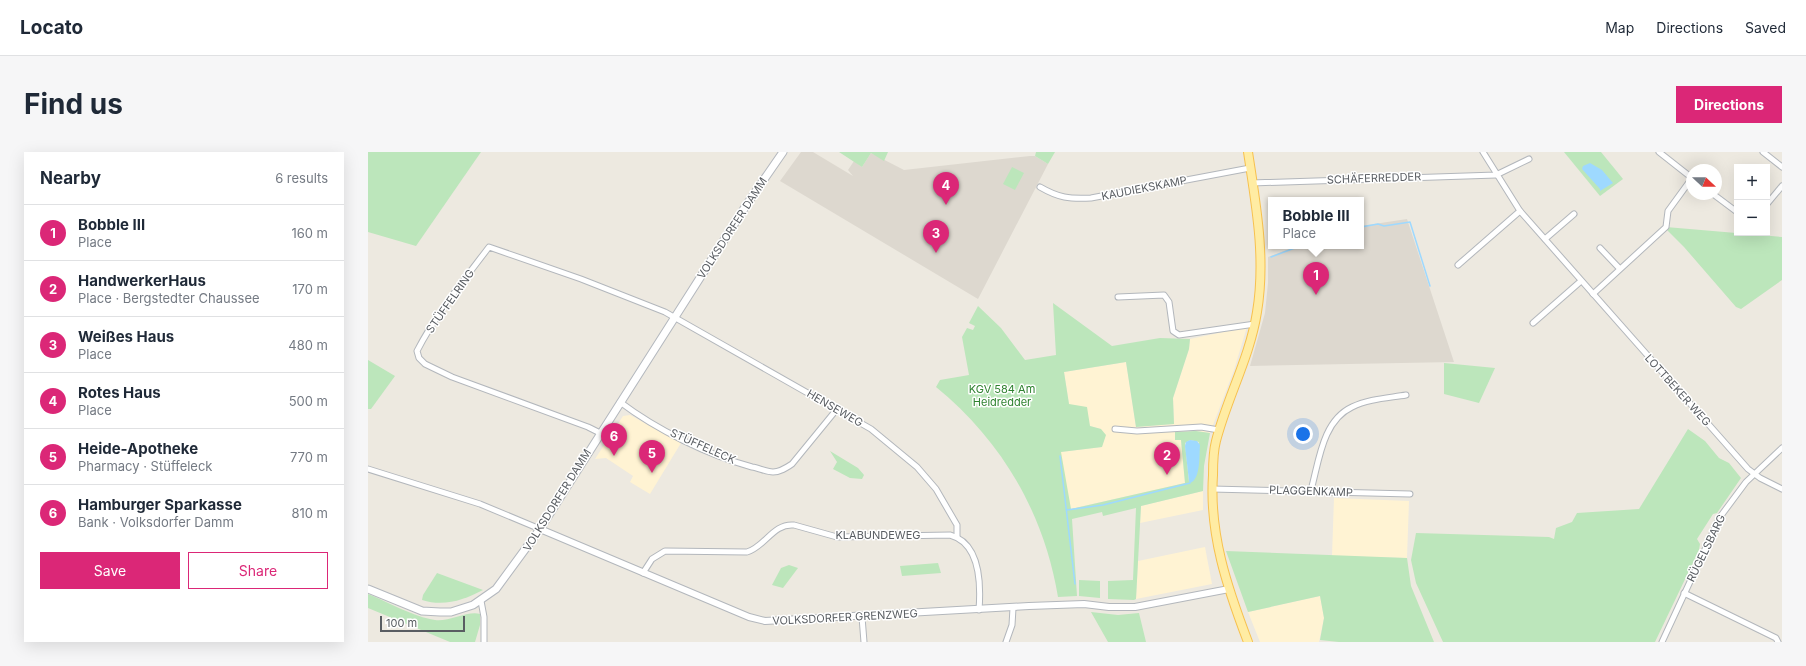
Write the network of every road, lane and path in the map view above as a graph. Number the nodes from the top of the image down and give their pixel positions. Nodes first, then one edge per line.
1 (783, 152) edge
2 (1248, 152) edge
3 (1483, 152) edge
4 (1659, 152) edge
5 (1763, 152) edge
6 (1529, 159) dead end
7 (1782, 166) edge
8 (1250, 168) junction
9 (1686, 173) edge
10 (1496, 174) junction
11 (1252, 183) junction
12 (1686, 186) edge
13 (1782, 186) edge
14 (1040, 187) dead end
15 (1722, 200) edge
16 (1770, 200) edge
17 (1734, 210) edge
18 (1520, 211) junction
19 (1574, 214) dead end
20 (1545, 239) junction
21 (1600, 248) dead end
22 (1458, 264) dead end
23 (1619, 268) junction
24 (1581, 281) junction
25 (1593, 294) junction
26 (1118, 297) dead end
27 (674, 317) junction
28 (1533, 323) dead end
29 (1255, 324) junction
30 (1406, 395) dead end
31 (620, 402) junction
32 (837, 410) junction
33 (1115, 429) dead end
34 (1219, 430) junction
35 (600, 433) junction
36 (1782, 448) edge
37 (368, 468) edge
38 (1754, 474) junction
39 (1212, 489) junction
40 (1782, 489) edge
41 (1311, 490) junction
42 (1410, 494) dead end
43 (540, 529) junction
44 (957, 537) junction
45 (643, 573) junction
46 (368, 589) edge
47 (1229, 590) junction
48 (1684, 593) junction
49 (480, 601) junction
50 (1013, 608) junction
51 (979, 610) junction
52 (862, 617) junction
53 (484, 642) edge
54 (864, 642) edge
55 (1006, 642) edge
56 (1248, 642) edge
57 (1662, 642) edge
58 (1778, 642) edge

1 - 27 main road, VOLKSDORFER DAMM
2 - 8 main road
3 - 10 street, LOTTBEKER WEG
4 - 9 street
5 - 7 street
6 - 10 street
8 - 11 main road
8 - 14 street, KAUDIEKSKAMP
10 - 11 street, SCHÄFERREDDER
10 - 18 street, LOTTBEKER WEG
11 - 29 main road
12 - 23 street
13 - 16 street
15 - 17 street
18 - 20 street, LOTTBEKER WEG
18 - 22 street
19 - 20 street
20 - 24 street, LOTTBEKER WEG
21 - 23 street
23 - 25 street
24 - 25 street, LOTTBEKER WEG
24 - 28 street
25 - 38 street, LOTTBEKER WEG
26 - 29 street
27 - 31 main road, VOLKSDORFER DAMM
27 - 32 street, HENSEWEG
27 - 35 street, STÜFFELRING
29 - 34 main road
30 - 41 street
31 - 32 street, STÜFFELECK
31 - 35 main road, VOLKSDORFER DAMM
32 - 44 street, HENSEWEG
33 - 34 street
34 - 39 main road
35 - 43 main road, VOLKSDORFER DAMM
36 - 38 street, RÜGELSBARG
37 - 43 street, VOLKSDORFER GRENZWEG
38 - 40 street, LOTTBEKER WEG
38 - 48 street, RÜGELSBARG
39 - 41 street, PLAGGENKAMP
39 - 47 main road
41 - 42 street, PLAGGENKAMP
43 - 45 street, VOLKSDORFER GRENZWEG
43 - 49 main road, VOLKSDORFER DAMM
44 - 45 street, KLABUNDEWEG
44 - 51 street
45 - 52 street, VOLKSDORFER GRENZWEG
46 - 49 main road, VOLKSDORFER DAMM
47 - 50 street, VOLKSDORFER GRENZWEG
47 - 56 main road
48 - 57 street, RÜGELSBARG
48 - 58 street
49 - 53 street
50 - 51 street, VOLKSDORFER GRENZWEG
50 - 55 street
51 - 52 street, VOLKSDORFER GRENZWEG
52 - 54 street

